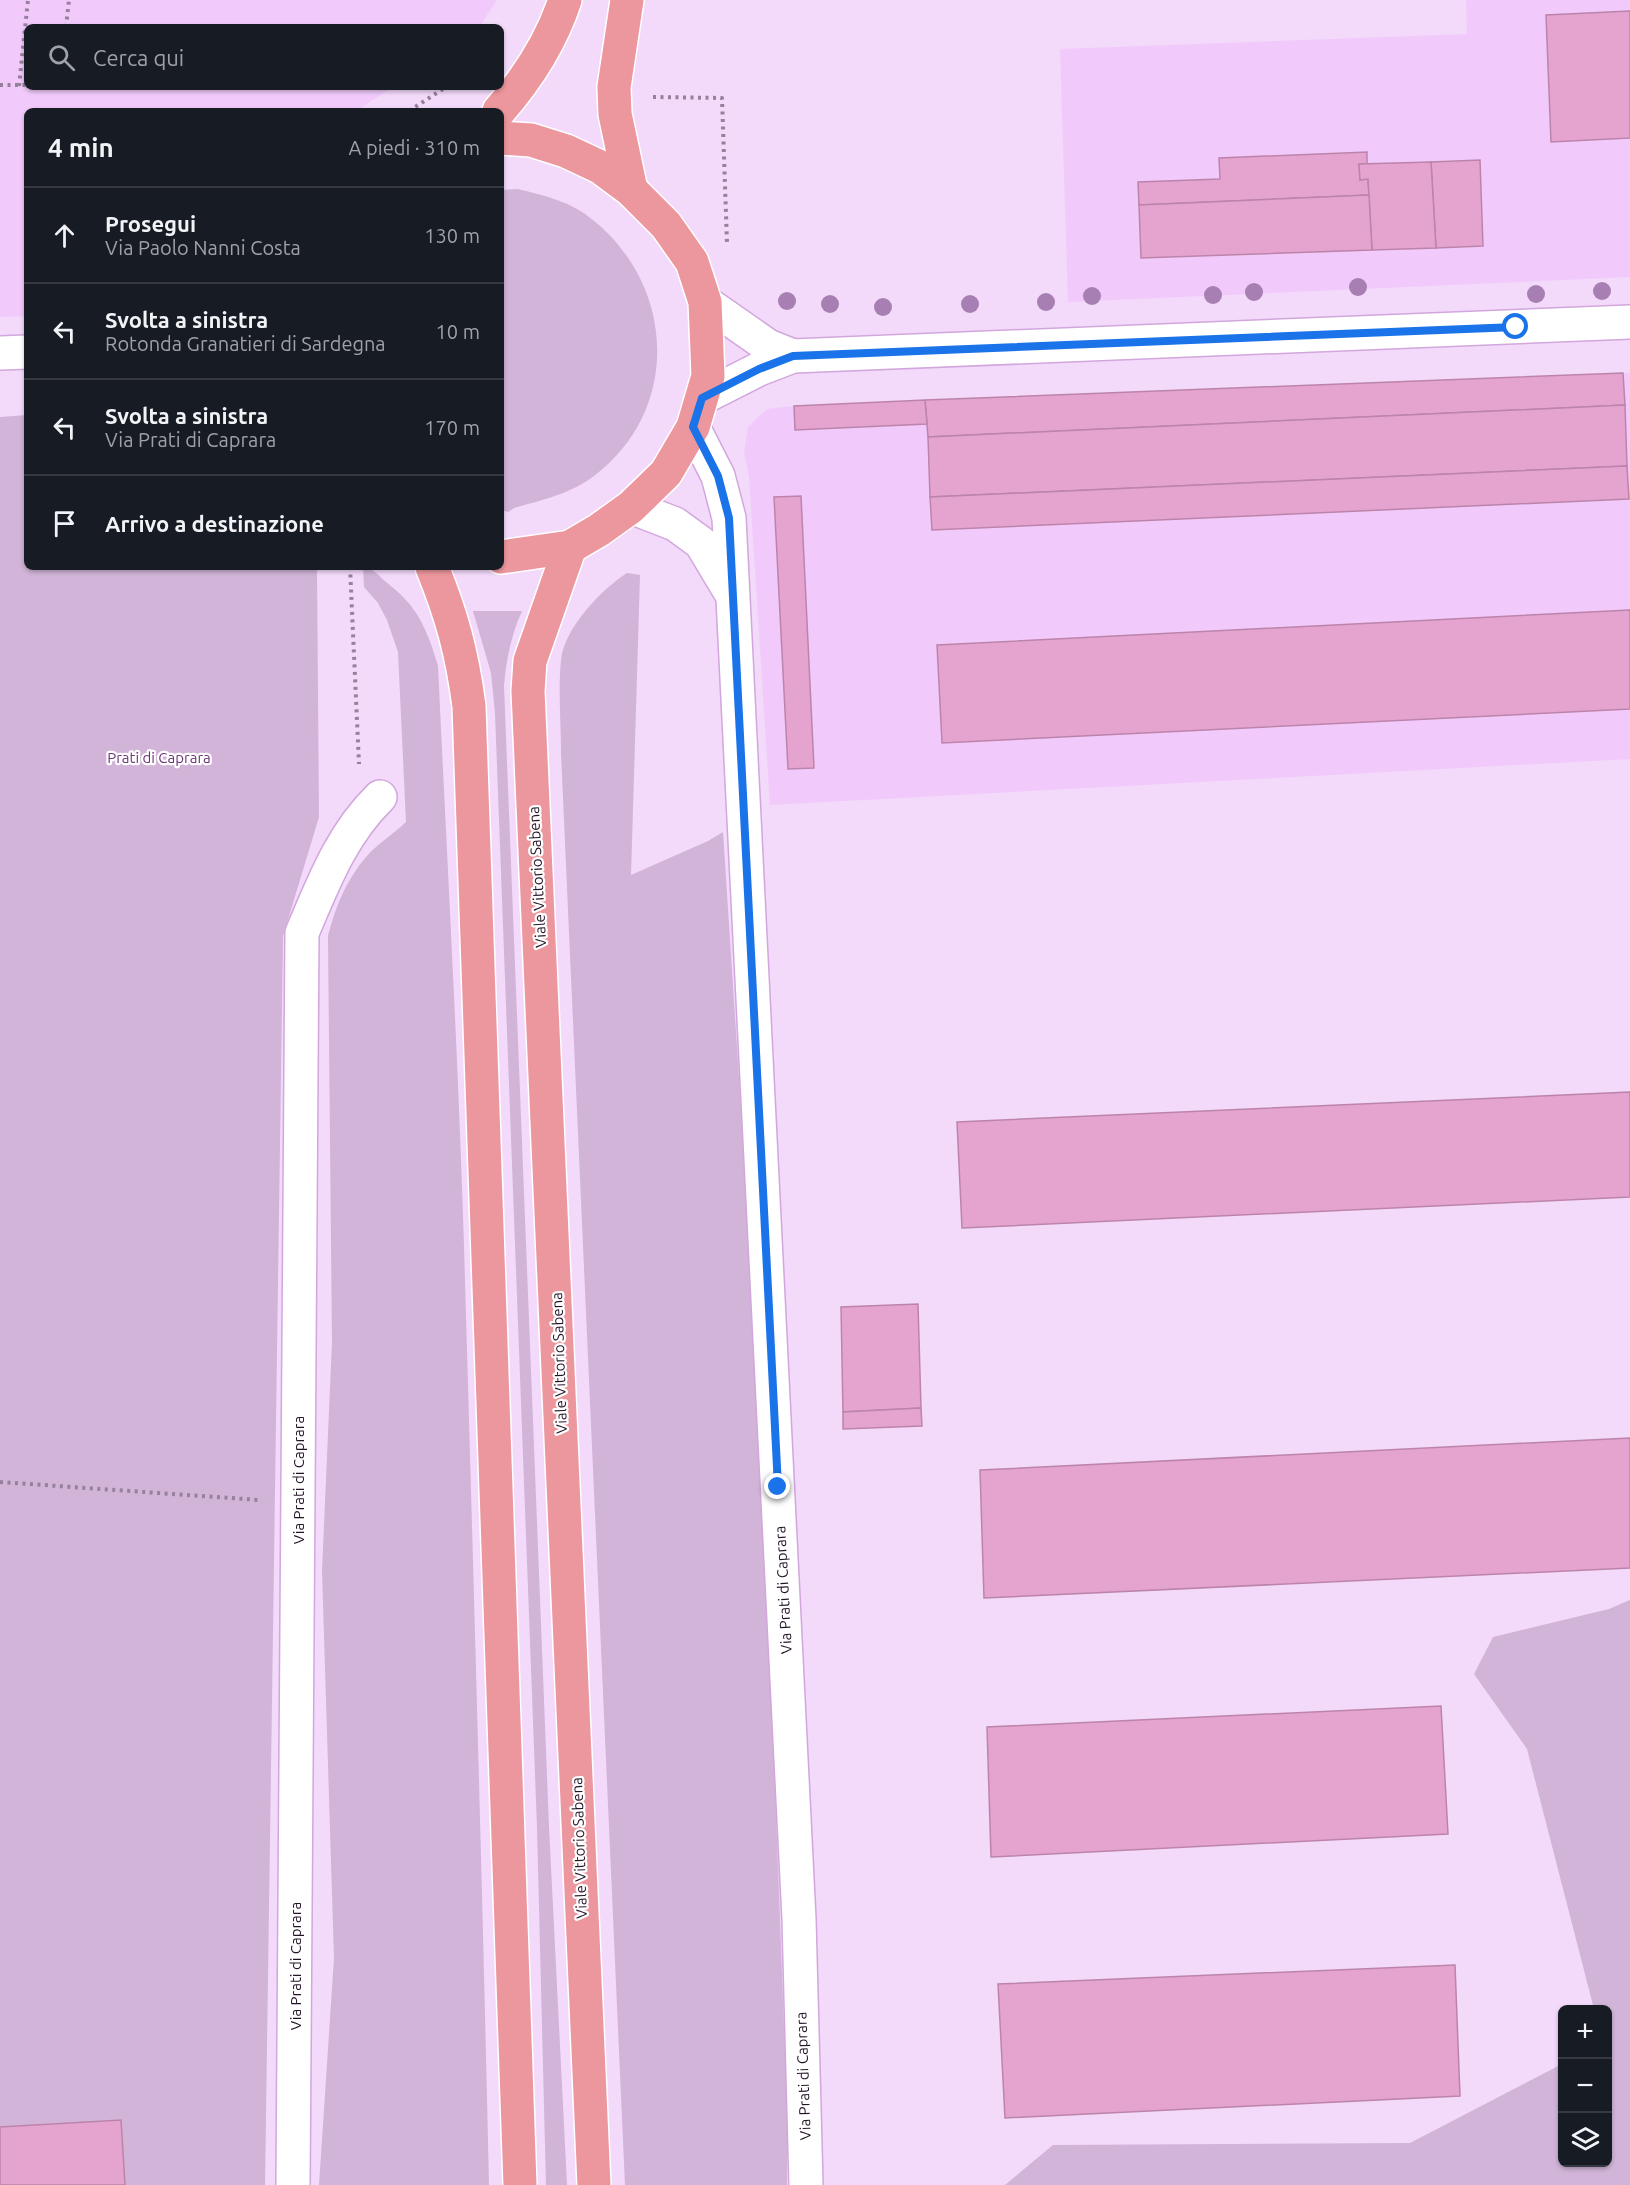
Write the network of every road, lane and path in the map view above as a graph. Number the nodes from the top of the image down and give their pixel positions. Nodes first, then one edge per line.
1 (28, 0) edge
2 (69, 0) edge
3 (566, 0) edge
4 (627, 0) edge
5 (25, 24) edge
6 (66, 24) edge
7 (24, 38) edge
8 (0, 85) edge
9 (24, 85) edge
10 (19, 86) junction
11 (441, 90) edge
12 (648, 97) dead end
13 (414, 108) edge
14 (502, 108) edge
15 (504, 138) edge
16 (631, 190) junction
17 (728, 245) dead end
18 (705, 302) junction
19 (1630, 322) edge
20 (24, 352) edge
21 (0, 353) edge
22 (793, 356) junction
23 (698, 412) junction
24 (631, 507) junction
25 (570, 547) junction
26 (504, 557) edge
27 (350, 570) edge
28 (433, 570) edge
29 (735, 600) junction
30 (371, 806) joint
31 (0, 1482) edge
32 (263, 1501) dead end
33 (293, 2185) edge
34 (520, 2185) edge
35 (594, 2185) edge
36 (807, 2185) edge

1 - 5 path
2 - 6 path
3 - 14 main road
4 - 16 main road
7 - 10 path
8 - 10 path
9 - 10 path
11 - 13 path
12 - 17 path
15 - 16 main road
16 - 18 main road
18 - 22 street
18 - 23 main road
19 - 22 street
20 - 21 street
22 - 23 street
23 - 24 main road
23 - 29 street, Via Prati di Caprara
24 - 25 main road
24 - 29 street, Via Prati di Caprara
25 - 26 main road
25 - 35 main road, Viale Vittorio Sabena
27 - 30 path
28 - 34 main road
29 - 36 street, Via Prati di Caprara
30 - 33 street, Via Prati di Caprara
31 - 32 path

